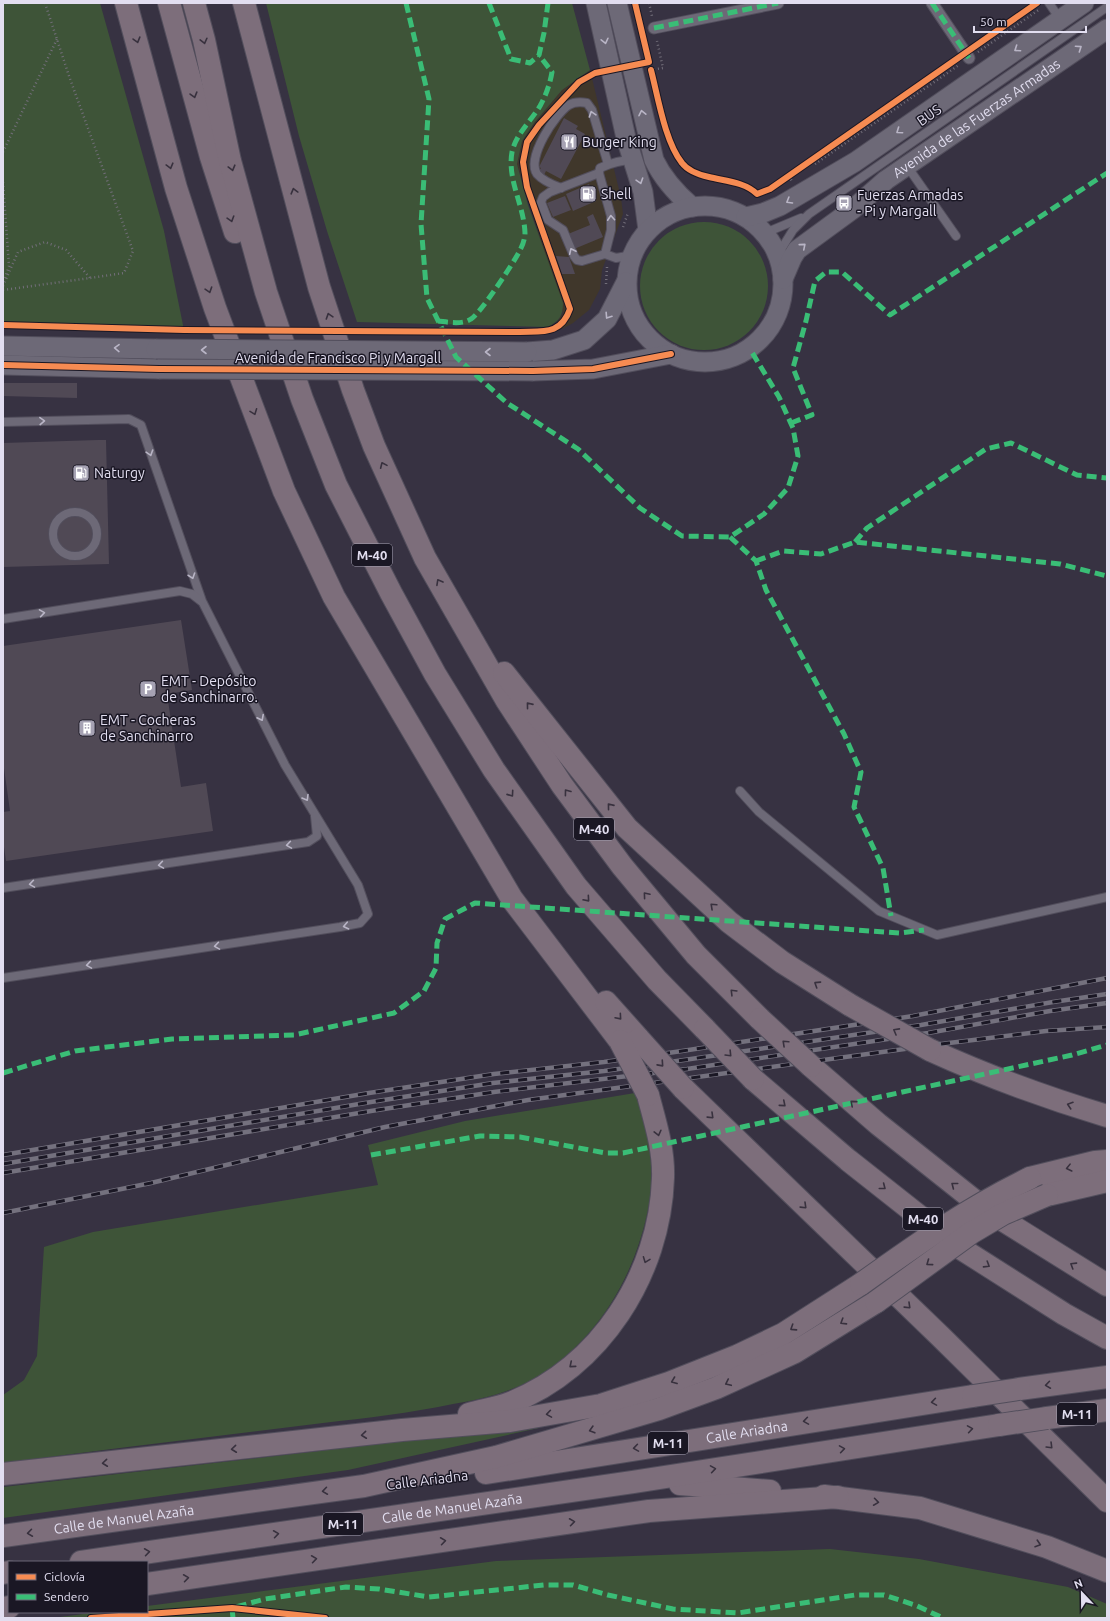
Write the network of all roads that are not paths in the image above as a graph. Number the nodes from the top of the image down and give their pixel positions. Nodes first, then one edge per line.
1 (126, 3) edge
2 (169, 3) edge
3 (194, 3) edge
4 (244, 3) edge
5 (596, 3) edge
6 (617, 3) edge
7 (778, 3) edge
8 (932, 3) edge
9 (1049, 3) edge
10 (1084, 3) edge
11 (1107, 7) edge
12 (1060, 20) junction
13 (654, 28) dead end
14 (1107, 29) edge
15 (968, 55) road end
16 (633, 160) junction
17 (608, 164) junction
18 (907, 166) junction
19 (599, 173) junction
20 (561, 188) junction
21 (692, 207) junction
22 (809, 214) junction
23 (746, 217) junction
24 (648, 230) junction
25 (765, 233) junction
26 (956, 236) dead end
27 (605, 254) junction
28 (633, 255) junction
29 (777, 256) junction
30 (783, 279) junction
31 (626, 282) junction
32 (3, 346) edge
33 (671, 354) junction
34 (3, 365) edge
35 (3, 422) edge
36 (84, 513) joint
37 (202, 601) junction
38 (458, 616) junction
39 (3, 619) edge
40 (494, 770) junction
41 (740, 791) dead end
42 (314, 813) junction
43 (3, 888) edge
44 (1107, 896) edge
45 (3, 978) edge
46 (629, 1040) junction
47 (1107, 1116) edge
48 (1107, 1160) edge
49 (1107, 1181) edge
50 (1107, 1285) edge
51 (1107, 1338) edge
52 (1107, 1377) edge
53 (1107, 1410) edge
54 (402, 1430) junction
55 (3, 1474) edge
56 (633, 1482) junction
57 (364, 1486) junction
58 (838, 1497) junction
59 (1107, 1501) edge
60 (3, 1536) edge
61 (88, 1561) edge
62 (1107, 1571) edge
63 (148, 1584) edge

1 -> 46 highway
2 -> 40 highway
3 -> 40 highway, M-40
38 -> 4 highway, M-40
5 -> 16 street
21 -> 6 street
7 - 13 street
8 - 15 street
9 - 12 lane
10 - 12 street
11 - 22 lane, BUS
12 -> 23 street
18 -> 14 street, Avenida de las Fuerzas Armadas
16 - 17 lane
16 -> 24 street
17 - 19 lane
17 -> 20 lane
18 - 26 lane
30 -> 18 street, Avenida de las Fuerzas Armadas
19 - 20 lane
27 -> 19 lane
27 -> 20 lane
21 - 23 street
21 - 24 street
22 - 25 lane
22 - 29 lane, BUS
23 - 25 street
24 - 28 street
25 - 29 street
27 - 28 lane
28 - 31 street
29 - 30 street
30 - 33 street
31 -> 32 street, Avenida de Francisco Pi y Margall, bridge
31 - 33 street
33 - 34 street, Avenida de Francisco Pi y Margall, bridge
35 -> 37 lane
36 - 36 lane
39 -> 37 lane
37 -> 42 lane
47 -> 38 highway, bridge
50 -> 38 highway, M-40, bridge
40 -> 51 highway, M-40, bridge
41 - 44 lane
42 -> 43 lane
42 -> 45 lane
46 -> 54 highway, bridge
46 -> 59 highway, bridge
48 -> 54 highway, bridge
49 -> 57 highway, bridge
52 -> 57 highway, Calle Ariadna / M-11, bridge
56 -> 53 highway, M-11, bridge
54 -> 55 highway
56 - 58 highway
61 -> 56 highway, Calle de Manuel Azaña / M-11
57 -> 60 highway, Calle de Manuel Azaña / M-11
58 -> 62 highway
63 -> 58 highway

